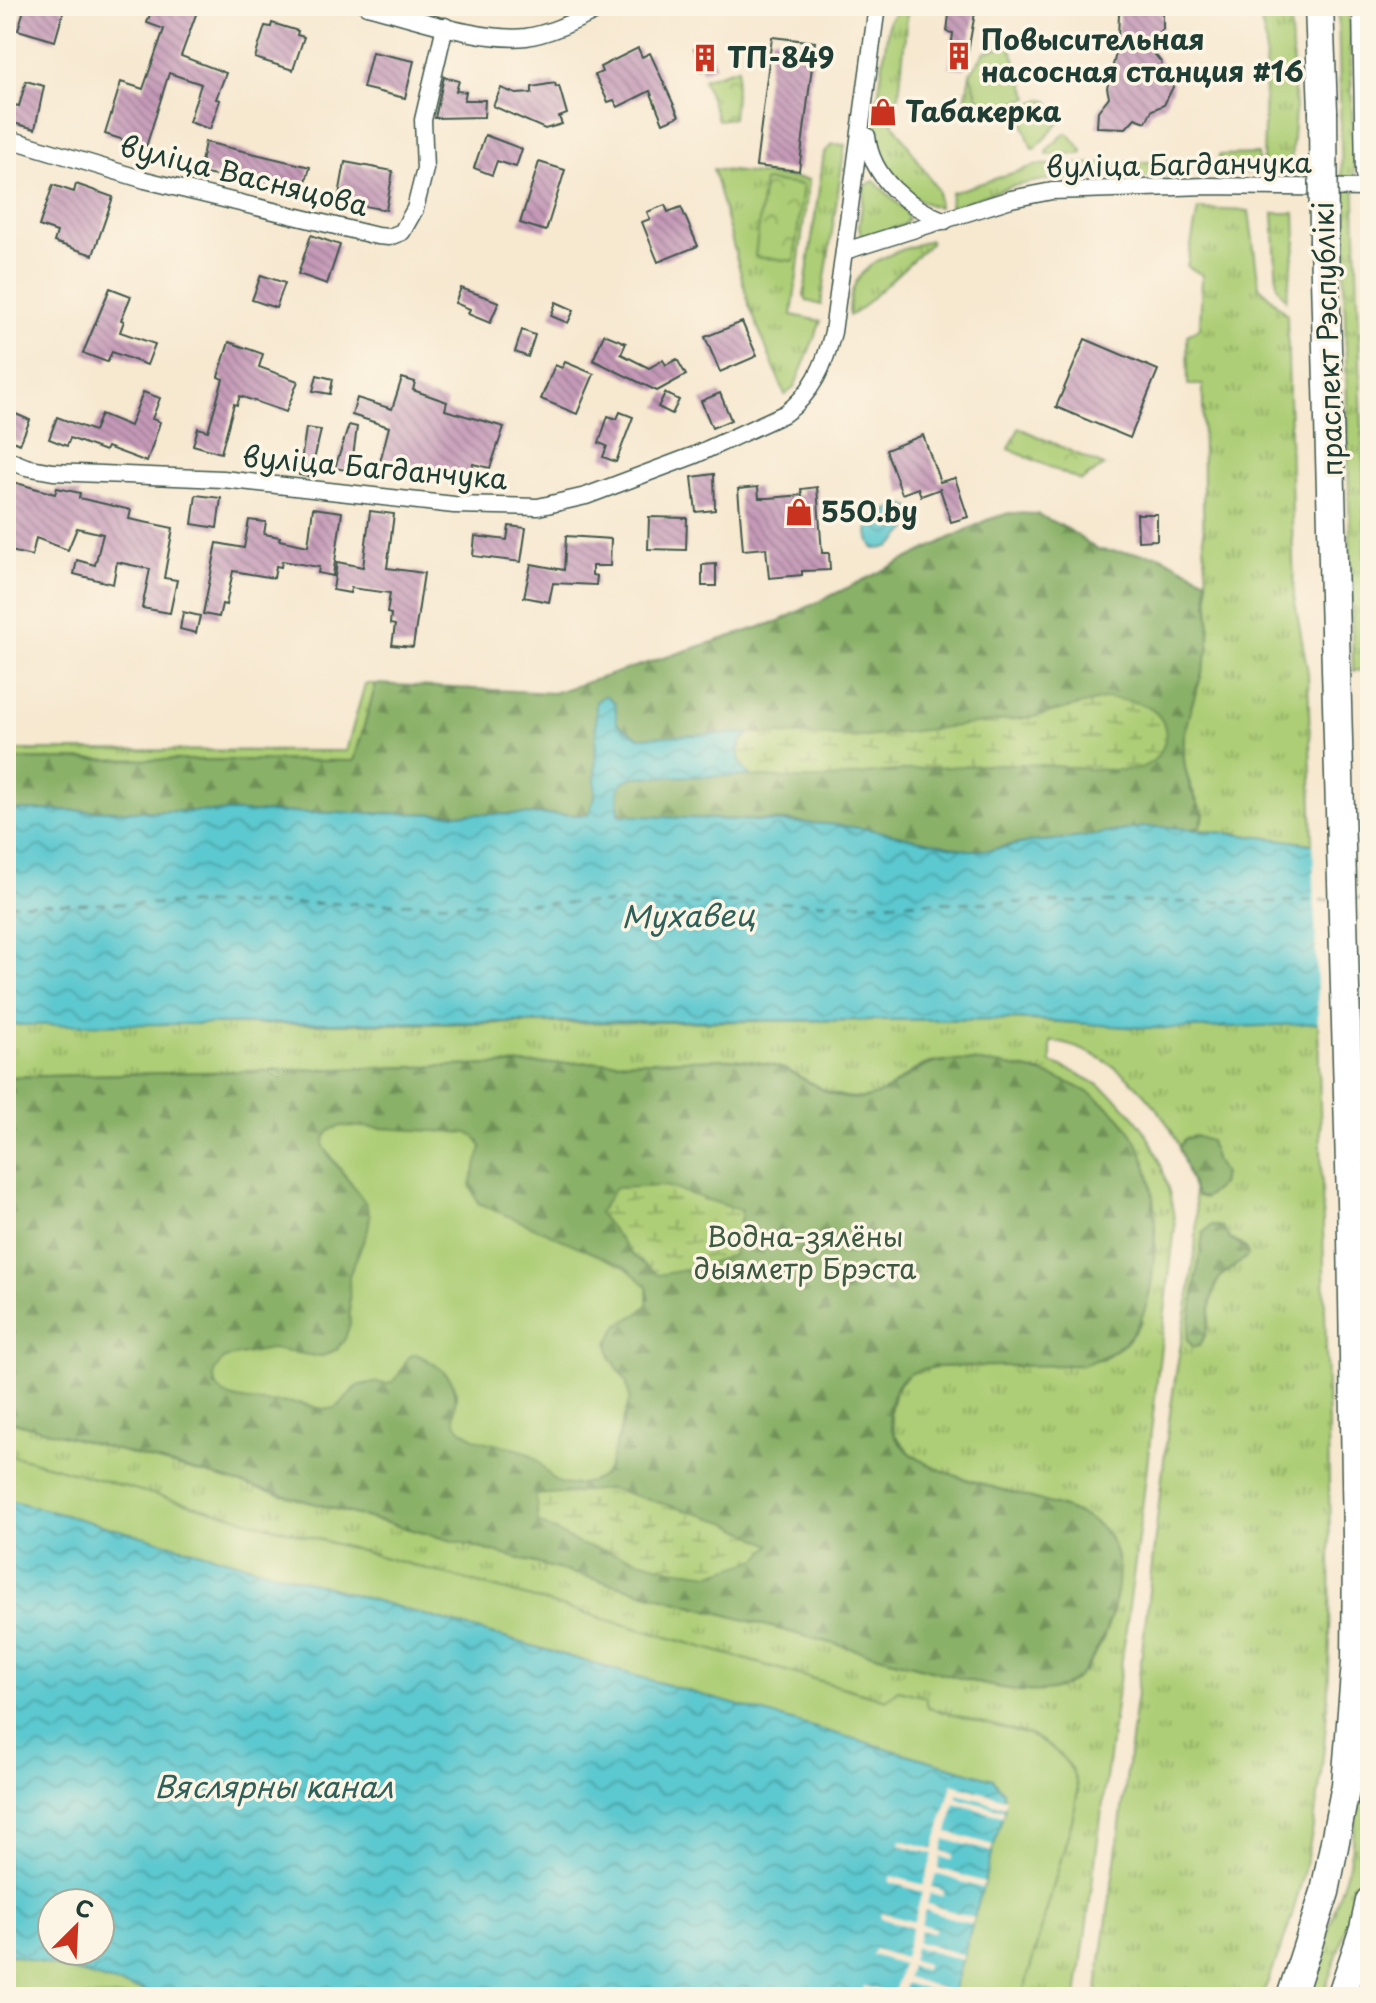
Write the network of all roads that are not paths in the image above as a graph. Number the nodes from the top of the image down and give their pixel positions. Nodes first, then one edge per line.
1 (367, 6) edge
2 (607, 6) edge
3 (877, 6) edge
4 (1319, 6) edge
5 (1367, 6) edge
6 (445, 26) junction
7 (1368, 110) edge
8 (865, 112) junction
9 (6, 138) edge
10 (1370, 174) edge
11 (1370, 188) edge
12 (945, 221) junction
13 (845, 251) junction
14 (6, 459) edge
15 (1370, 1901) edge
16 (1291, 1997) edge
17 (1341, 1997) edge

1 - 6 street
2 - 6 street
3 - 8 street, вуліца Багданчука
4 - 16 highway, праспект Рэспублікі, bridge
5 - 7 highway, праспект Рэспублікі
6 - 9 street, вуліца Васняцова
7 - 10 highway, праспект Рэспублікі
8 - 12 street, вуліца Багданчука
8 - 13 street, вуліца Багданчука
11 - 12 street, вуліца Багданчука
12 - 13 street, вуліца Багданчука
13 - 14 street, вуліца Багданчука
15 - 17 highway

